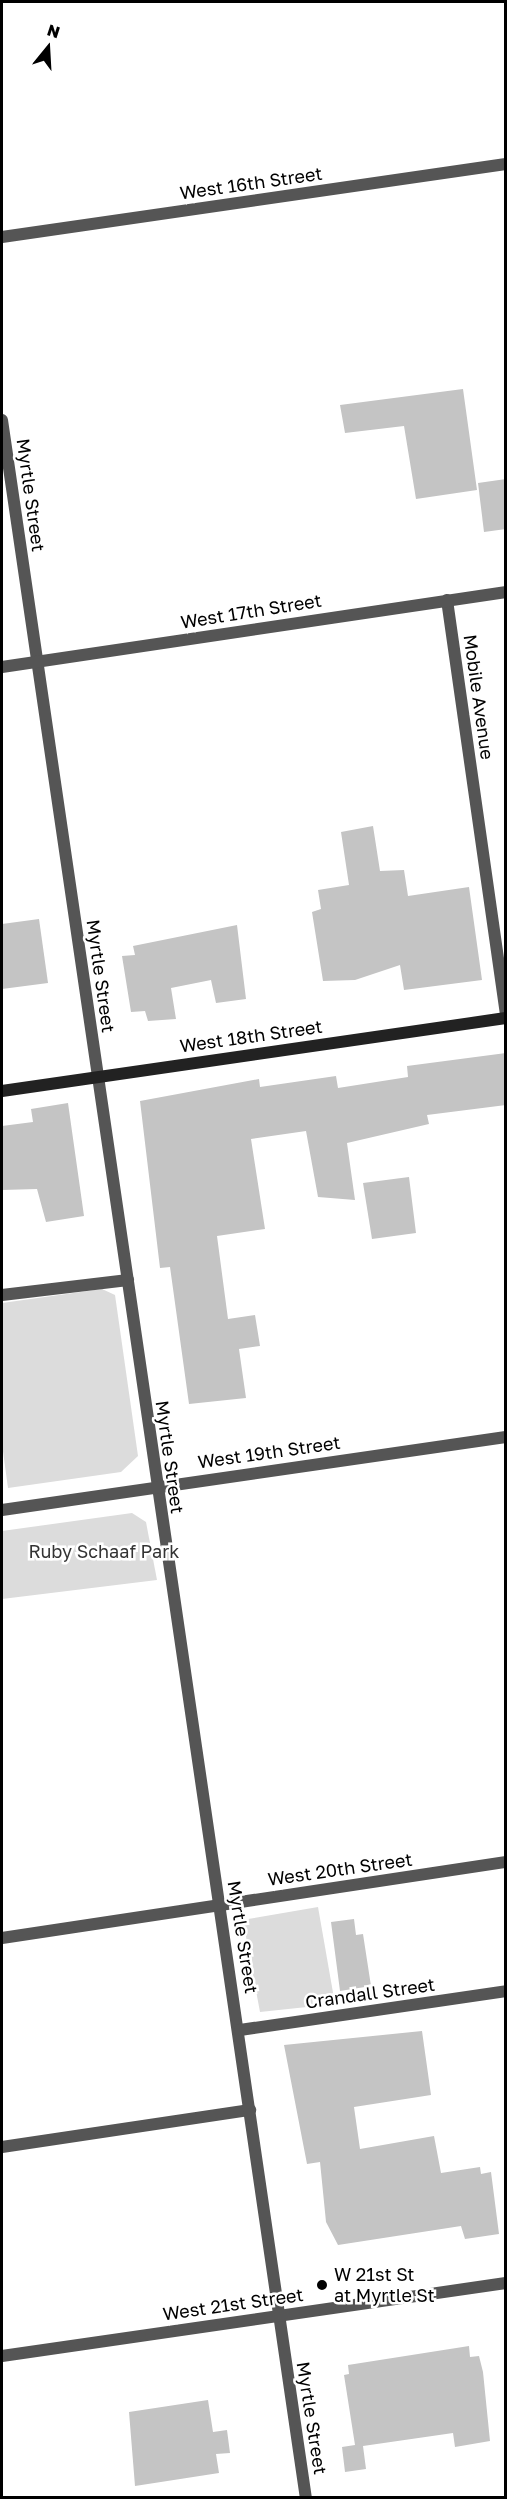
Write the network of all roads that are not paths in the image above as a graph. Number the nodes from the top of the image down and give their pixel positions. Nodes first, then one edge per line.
1 (506, 164) edge
2 (2, 237) edge
3 (2, 420) edge
4 (506, 592) edge
5 (447, 600) junction
6 (37, 662) junction
7 (2, 667) edge
8 (506, 1012) edge
9 (506, 1018) edge
10 (97, 1077) junction
11 (2, 1091) edge
12 (128, 1280) junction
13 (2, 1295) edge
14 (506, 1437) edge
15 (155, 1487) junction
16 (2, 1510) edge
17 (506, 1862) edge
18 (220, 1905) junction
19 (2, 1938) edge
20 (506, 1991) edge
21 (240, 2030) junction
22 (250, 2110) junction
23 (2, 2146) edge
24 (506, 2283) edge
25 (278, 2315) junction
26 (2, 2356) edge
27 (306, 2498) edge

1 - 2 street, West 16th Street
3 - 6 street, Myrtle Street
4 - 5 street, West 17th Street
5 - 6 street, West 17th Street
5 - 8 street, Mobile Avenue
6 - 7 street, West 17th Street
6 - 10 street, Myrtle Street
9 - 10 main road, West 18th Street
10 - 11 main road, West 18th Street
10 - 12 street, Myrtle Street
12 - 13 street
12 - 15 street, Myrtle Street
14 - 15 street, West 19th Street
15 - 16 street, West 19th Street
15 - 18 street, Myrtle Street
17 - 18 street, West 20th Street
18 - 19 street, West 20th Street
18 - 21 street, Myrtle Street
20 - 21 street, Crandall Street
21 - 22 street, Myrtle Street
22 - 23 street
22 - 25 street, Myrtle Street
24 - 25 street, West 21st Street
25 - 26 street, West 21st Street
25 - 27 street, Myrtle Street

